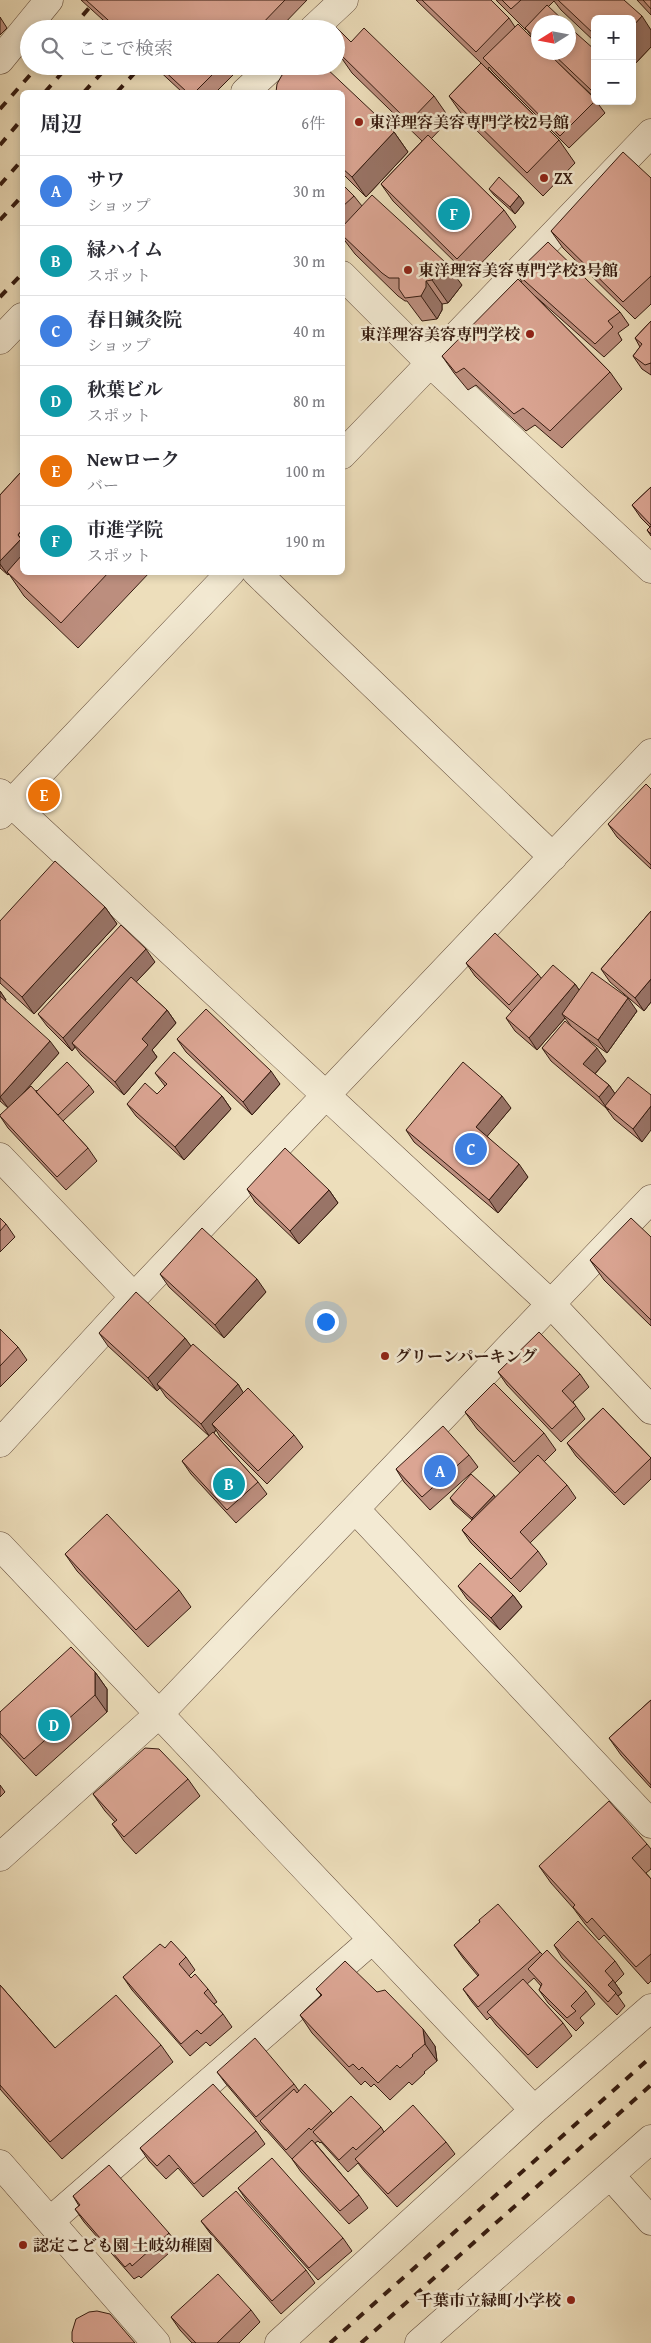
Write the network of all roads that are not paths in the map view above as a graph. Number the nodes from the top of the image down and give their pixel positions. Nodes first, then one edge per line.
1 (49, 0) edge
2 (344, 0) edge
3 (33, 20) edge
4 (323, 20) edge
5 (20, 36) edge
6 (0, 60) edge
7 (263, 75) edge
8 (247, 90) edge
9 (651, 133) edge
10 (345, 278) edge
11 (20, 319) edge
12 (0, 340) edge
13 (430, 363) junction
14 (345, 452) edge
15 (651, 569) edge
16 (228, 575) edge
17 (259, 575) edge
18 (651, 753) edge
19 (4, 803) edge
20 (553, 857) junction
21 (325, 1094) junction
22 (0, 1157) edge
23 (651, 1199) edge
24 (134, 1297) junction
25 (551, 1304) junction
26 (651, 1410) edge
27 (0, 1443) edge
28 (356, 1510) junction
29 (0, 1546) edge
30 (159, 1714) junction
31 (651, 1824) edge
32 (0, 1857) edge
33 (372, 1940) junction
34 (651, 2008) edge
35 (534, 2110) junction
36 (651, 2139) edge
37 (0, 2164) edge
38 (610, 2175) junction
39 (50, 2221) junction
40 (651, 2221) edge
41 (156, 2343) edge
42 (279, 2343) edge
43 (419, 2343) edge

1 - 3 street
2 - 4 street
5 - 6 street
7 - 8 street
9 - 13 street
10 - 13 street
11 - 12 street
13 - 14 street
13 - 15 street
16 - 19 street
17 - 20 street
18 - 20 street
19 - 21 street
20 - 21 street
21 - 24 street
21 - 25 street
22 - 24 street
23 - 25 street
24 - 27 street
25 - 26 street
25 - 28 street
28 - 30 street
28 - 31 street
29 - 30 street
30 - 32 street
30 - 33 street
33 - 35 street
33 - 39 street
34 - 35 street
35 - 42 street
36 - 38 street
37 - 39 street
38 - 40 street
38 - 43 street
39 - 41 street

